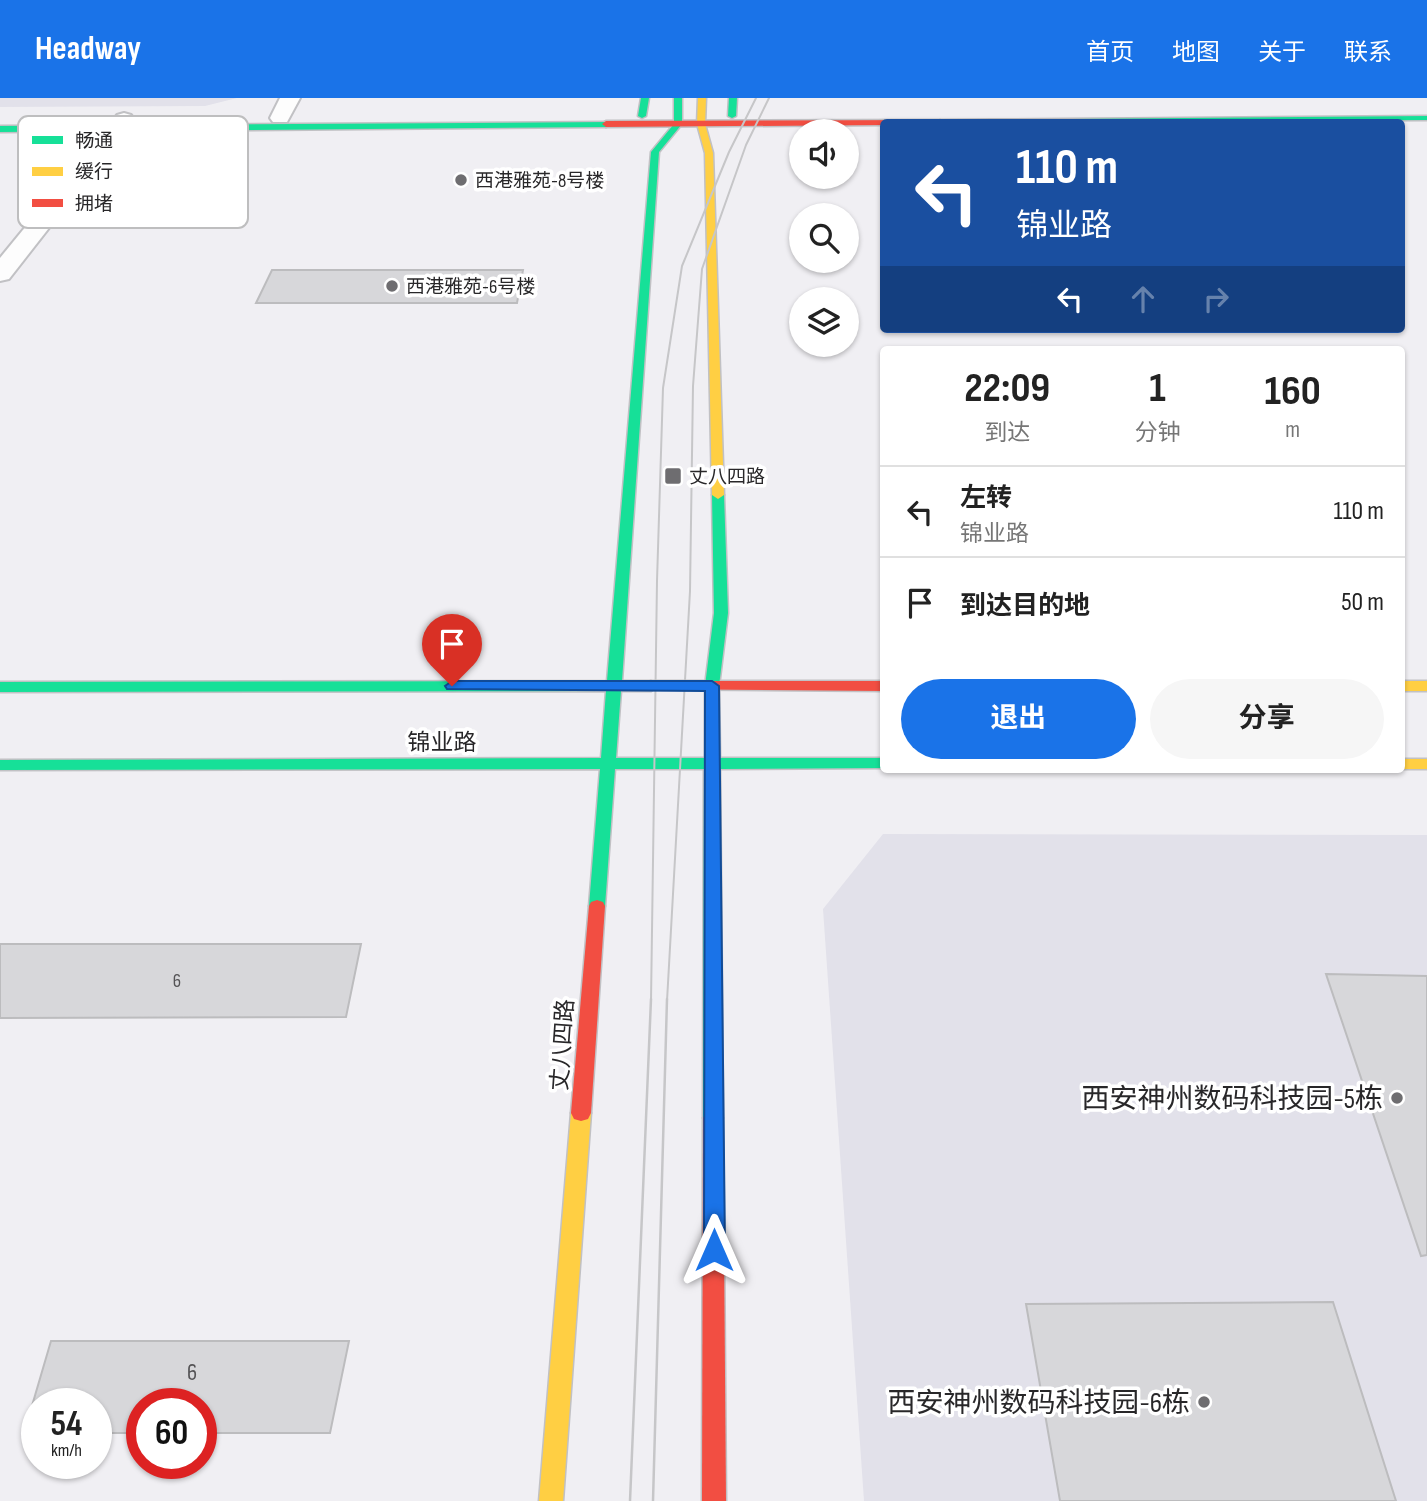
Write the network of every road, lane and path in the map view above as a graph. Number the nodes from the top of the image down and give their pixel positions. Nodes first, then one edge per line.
1 (290, 98) edge
2 (645, 98) edge
3 (678, 98) edge
4 (702, 98) edge
5 (733, 98) edge
6 (1427, 110) edge
7 (642, 116) junction
8 (732, 116) junction
9 (280, 118) junction
10 (1427, 118) edge
11 (248, 119) edge
12 (1064, 119) edge
13 (0, 120) edge
14 (677, 120) junction
15 (701, 120) junction
16 (880, 120) edge
17 (18, 121) edge
18 (248, 123) edge
19 (18, 127) edge
20 (0, 128) edge
21 (37, 228) edge
22 (0, 274) edge
23 (615, 685) junction
24 (712, 686) junction
25 (880, 686) edge
26 (1405, 686) edge
27 (1427, 686) edge
28 (0, 687) edge
29 (880, 763) edge
30 (1405, 764) edge
31 (1427, 764) edge
32 (0, 765) edge
33 (714, 765) junction
34 (608, 766) junction
35 (551, 1501) edge
36 (714, 1501) edge

1 - 9 street
2 - 7 main road
3 - 14 main road
4 - 15 main road
5 - 8 main road
6 - 8 main road
7 - 9 main road
7 - 14 main road
8 - 15 main road
9 - 11 main road
10 - 12 main road
13 - 17 main road
14 - 15 main road
14 - 18 main road
14 - 23 main road, 丈八四路
15 - 16 main road
15 - 24 main road
19 - 20 main road
21 - 22 street
23 - 24 main road
23 - 28 main road
23 - 34 main road, 丈八四路
24 - 25 main road
24 - 33 main road
26 - 27 main road
29 - 33 main road, 锦业路
30 - 31 main road
32 - 34 main road, 锦业路
33 - 34 main road, 锦业路
33 - 36 main road
34 - 35 main road, 丈八四路

